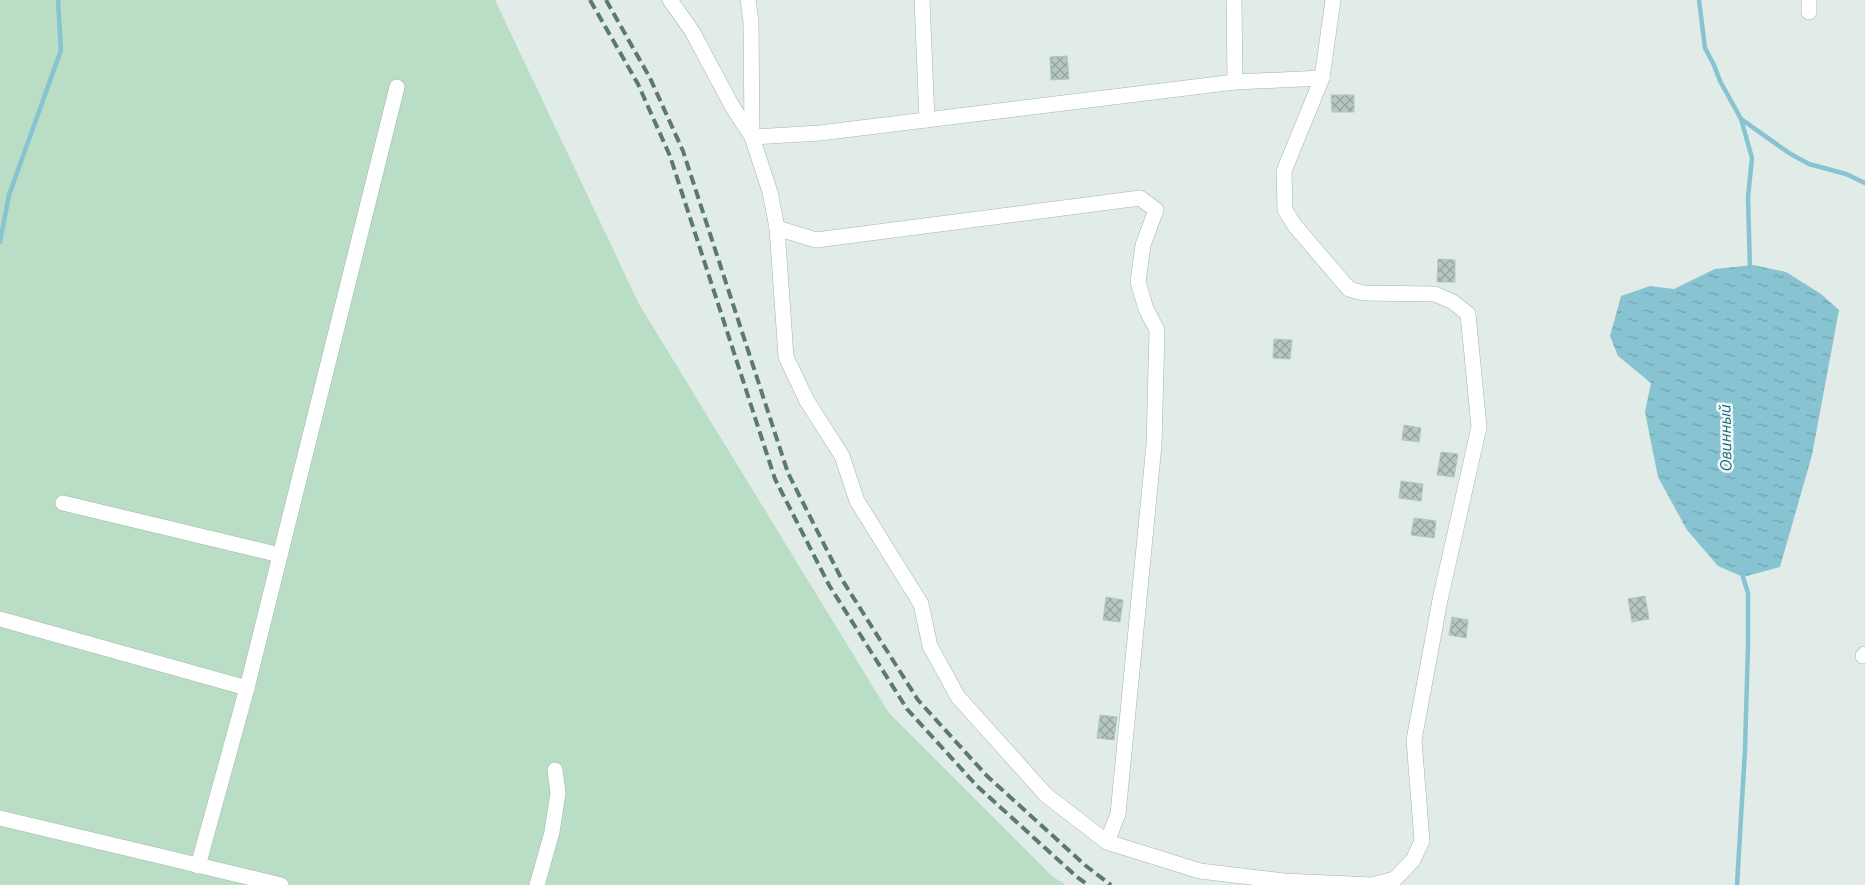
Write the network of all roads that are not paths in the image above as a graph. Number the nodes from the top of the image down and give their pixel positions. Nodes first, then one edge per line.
1 (670, 0) edge
2 (748, 0) edge
3 (922, 0) edge
4 (1234, 0) edge
5 (1333, 0) edge
6 (1322, 78) junction
7 (1235, 82) junction
8 (397, 87) dead end
9 (927, 120) junction
10 (752, 137) junction
11 (777, 228) junction
12 (63, 503) dead end
13 (280, 555) junction
14 (0, 619) edge
15 (247, 688) junction
16 (555, 770) dead end
17 (0, 818) edge
18 (1107, 842) junction
19 (198, 866) junction
20 (281, 885) edge
21 (537, 885) edge

1 - 10 street
2 - 10 street
3 - 9 street
4 - 7 street
5 - 6 street
6 - 7 street
6 - 18 street
7 - 9 street
8 - 13 street
9 - 10 street
10 - 11 street
11 - 18 street
11 - 18 street
12 - 13 street
13 - 15 street
14 - 15 street
15 - 19 street
16 - 21 street
17 - 19 street
19 - 20 street

